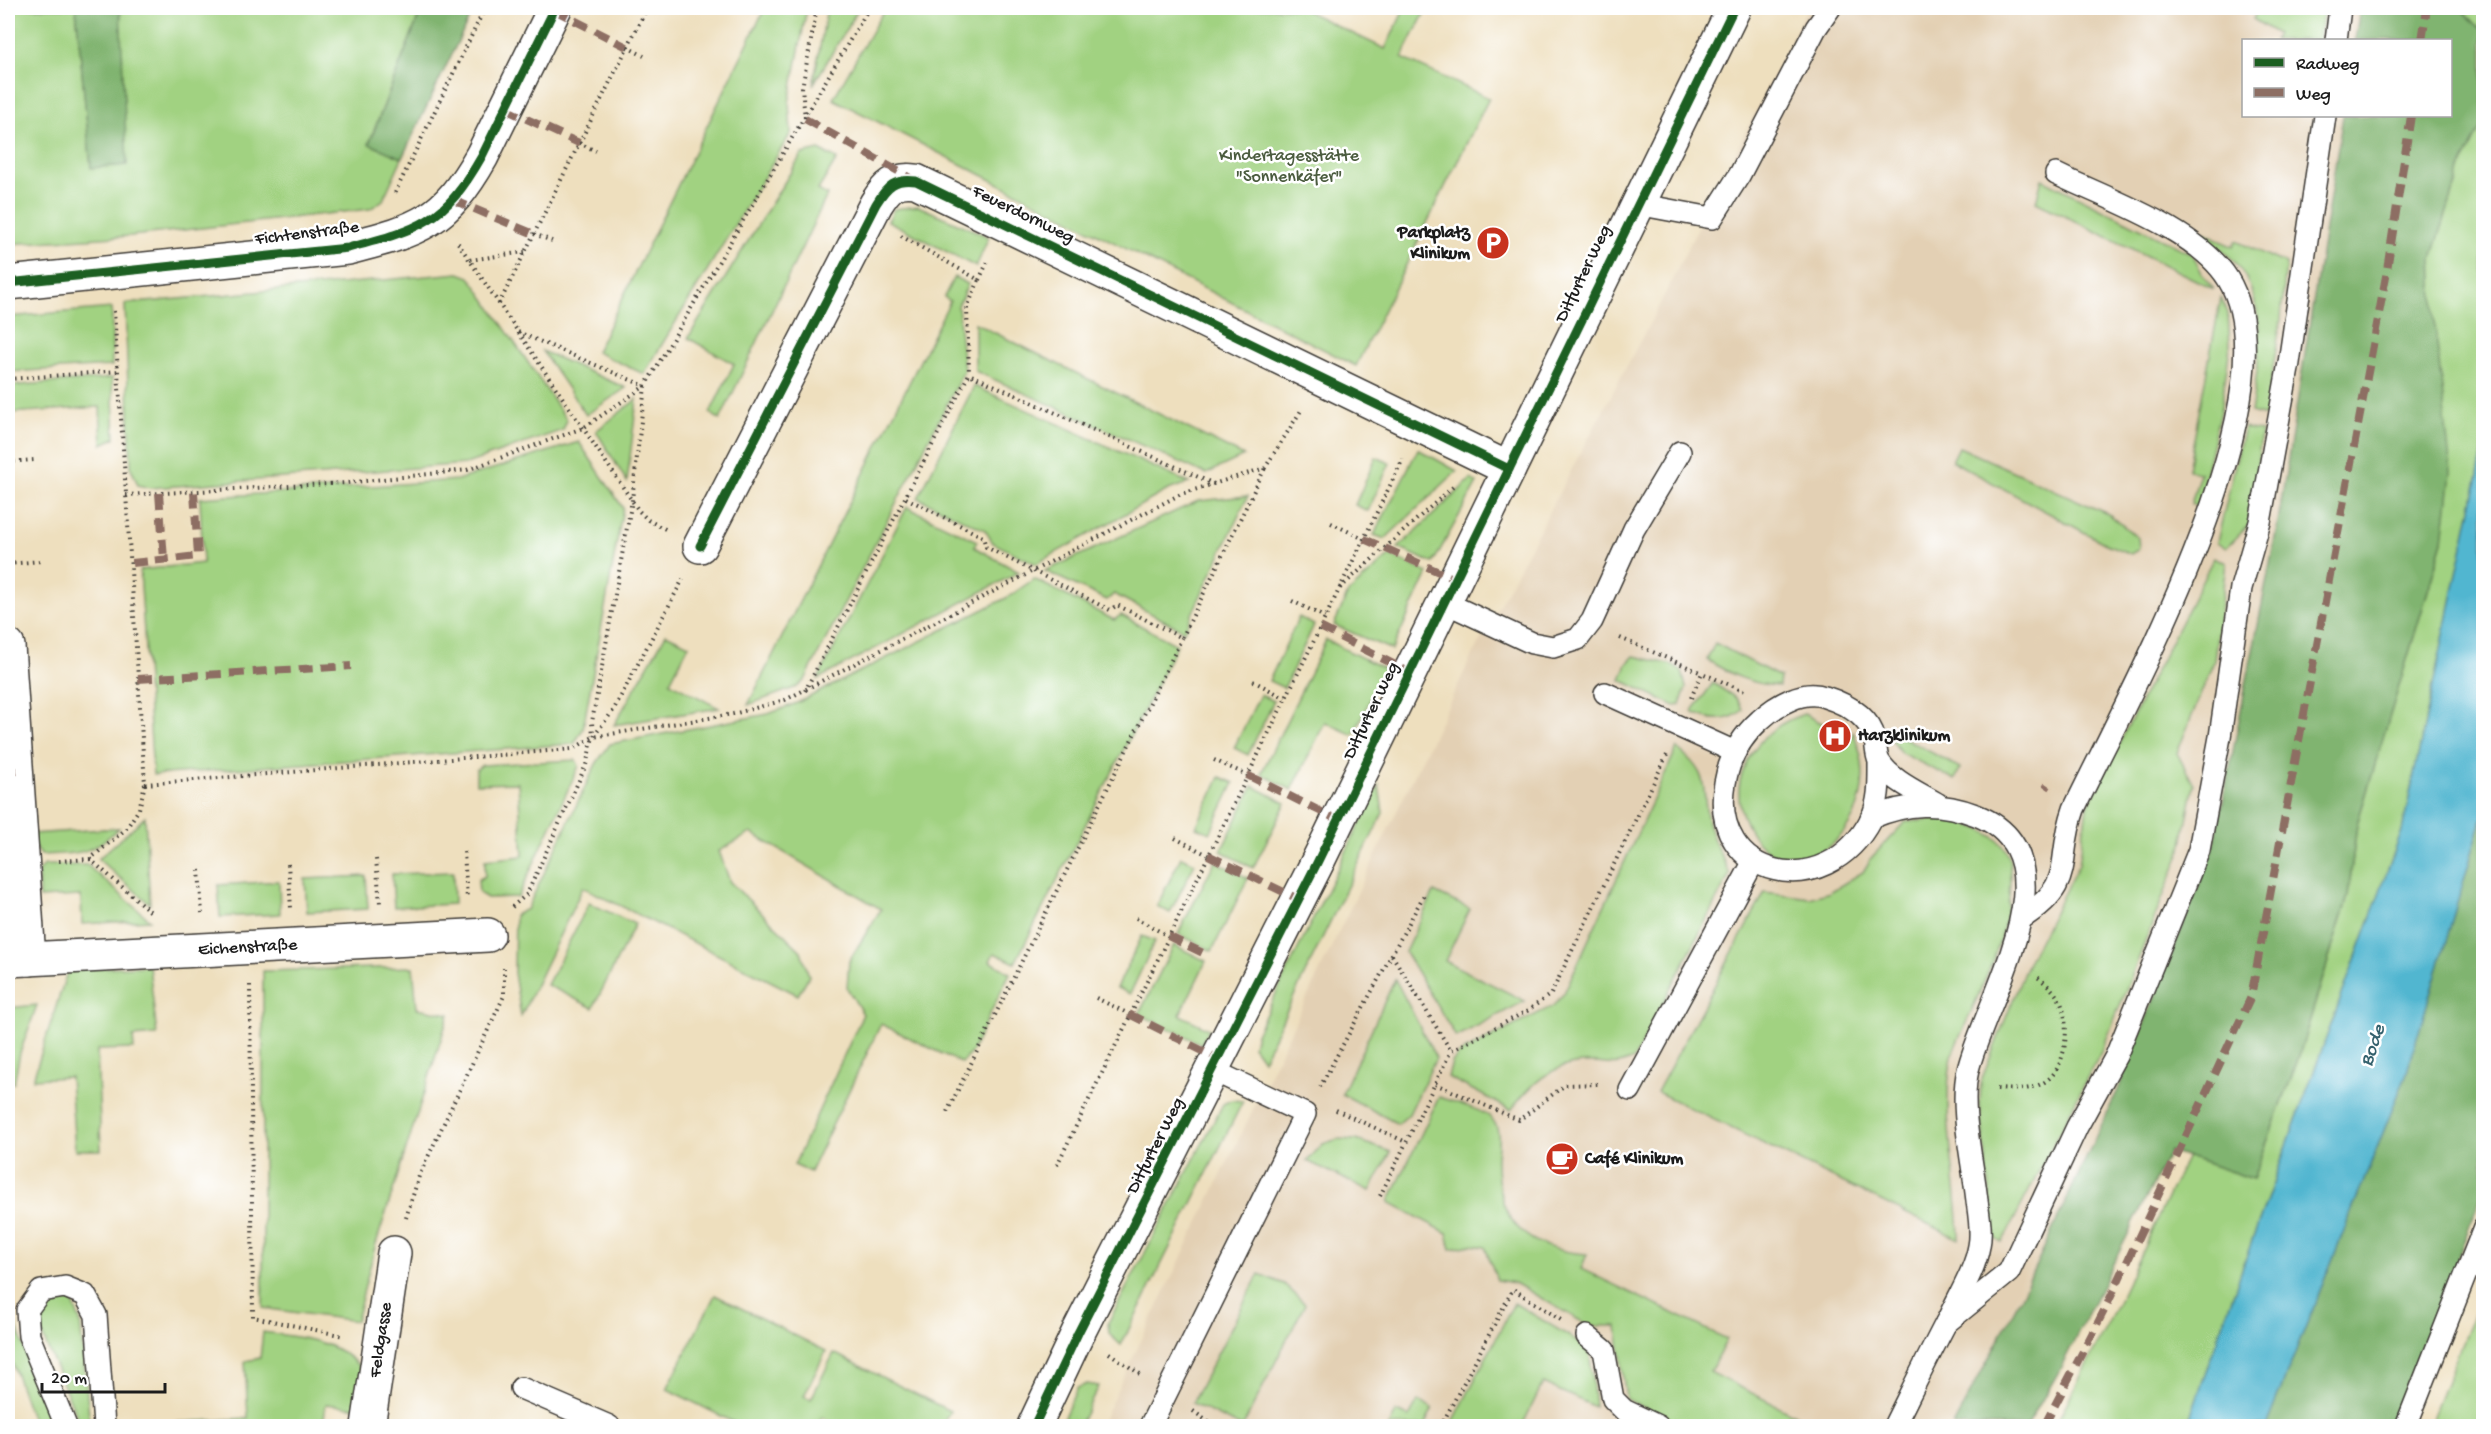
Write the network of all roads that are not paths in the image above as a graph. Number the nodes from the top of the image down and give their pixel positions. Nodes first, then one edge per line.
1 (555, 8) edge
2 (1734, 8) edge
3 (1830, 8) edge
4 (2340, 8) edge
5 (2336, 39) edge
6 (2325, 117) edge
7 (2056, 174) dead end
8 (1637, 204) junction
9 (8, 283) edge
10 (1680, 452) dead end
11 (1497, 463) junction
12 (700, 546) road end
13 (1444, 602) junction
14 (8, 646) edge
15 (1605, 693) dead end
16 (1735, 752) junction
17 (1879, 761) junction
18 (1941, 805) junction
19 (1871, 818) junction
20 (1755, 861) junction
21 (2022, 918) junction
22 (496, 934) road end
23 (18, 960) edge
24 (1214, 1071) junction
25 (1630, 1090) road end
26 (2484, 1228) edge
27 (394, 1253) road end
28 (1946, 1323) junction
29 (1587, 1336) road end
30 (521, 1388) dead end
31 (66, 1426) edge
32 (104, 1426) edge
33 (368, 1426) edge
34 (609, 1426) edge
35 (1034, 1426) edge
36 (1150, 1426) edge
37 (1659, 1426) edge
38 (1894, 1426) edge
39 (2406, 1426) edge

1 - 9 street, Fichtenstraße
2 - 8 street, Ditfurter Weg
3 - 8 lane
4 - 5 lane
6 - 28 lane
7 - 21 lane
8 - 11 street, Ditfurter Weg
10 - 13 lane
11 - 12 street, Feuerdornweg
11 - 13 street, Ditfurter Weg
13 - 24 street, Ditfurter Weg
14 - 23 street
15 - 16 lane
16 - 17 lane
16 - 20 lane
17 - 18 lane
17 - 19 lane
18 - 19 lane
18 - 21 lane
19 - 20 lane
20 - 25 lane
21 - 28 lane
22 - 23 street, Eichenstraße
24 - 35 street, Ditfurter Weg
24 - 36 lane
26 - 39 lane
27 - 33 street, Feldgasse
28 - 38 lane
29 - 37 lane
30 - 34 lane
31 - 32 lane

